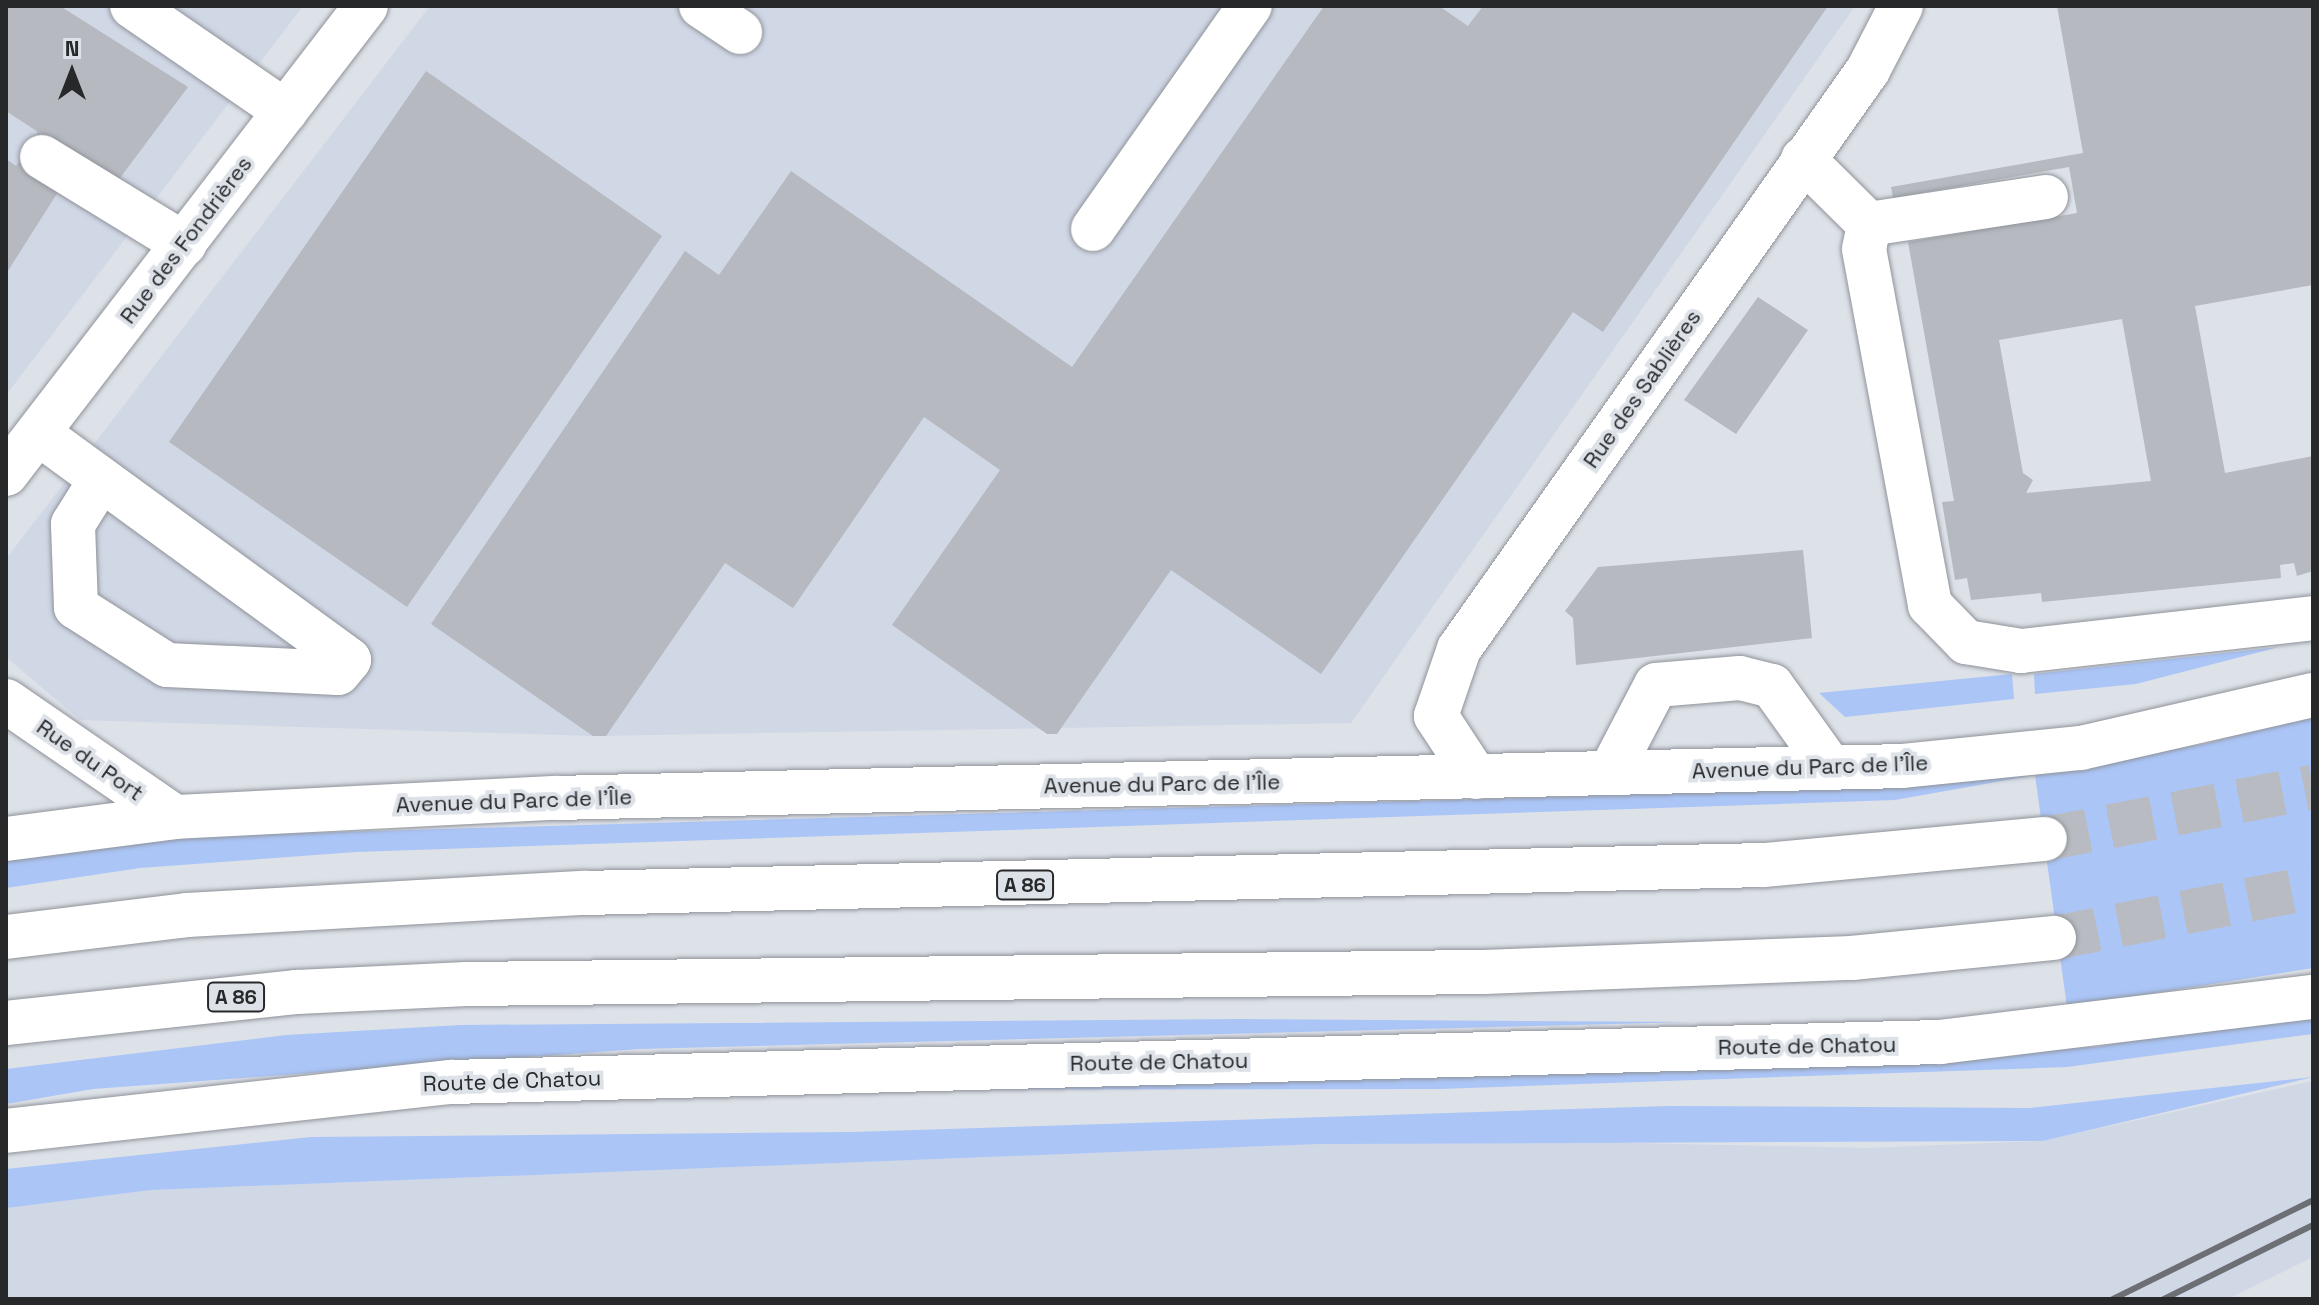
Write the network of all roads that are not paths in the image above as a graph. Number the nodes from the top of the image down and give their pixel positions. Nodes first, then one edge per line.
1 (132, 6) edge
2 (366, 6) edge
3 (701, 6) edge
4 (1250, 6) edge
5 (1901, 6) edge
6 (740, 32) dead end
7 (285, 111) junction
8 (42, 157) dead end
9 (1803, 159) junction
10 (2046, 197) dead end
11 (1869, 224) junction
12 (1093, 229) dead end
13 (184, 244) junction
14 (38, 433) junction
15 (6, 474) edge
16 (100, 481) junction
17 (2313, 618) edge
18 (2313, 695) edge
19 (6, 701) edge
20 (1831, 768) junction
21 (1610, 773) junction
22 (1476, 777) junction
23 (175, 817) junction
24 (6, 839) edge
25 (2045, 839) tunnel mouth
26 (6, 937) edge
27 (2054, 938) tunnel mouth
28 (2313, 997) edge
29 (6, 1023) edge
30 (6, 1131) edge

1 - 7 main road
2 - 7 main road, Rue des Fondrières
3 - 6 main road
4 - 12 main road
5 - 9 main road, Rue des Sablières
7 - 13 main road, Rue des Fondrières
8 - 13 main road
9 - 11 main road
9 - 22 main road, Rue des Sablières
10 - 11 main road
11 - 17 main road
13 - 14 main road, Rue des Fondrières
14 - 15 main road, Rue des Fondrières
14 - 16 main road
16 - 16 main road
18 - 20 main road, Avenue du Parc de l'Île
19 - 23 main road, Rue du Port
20 - 21 main road, Avenue du Parc de l'Île
20 - 21 main road
21 - 22 main road, Avenue du Parc de l'Île
22 - 23 main road, Avenue du Parc de l'Île
23 - 24 main road, Avenue du Parc de l'Île
25 - 26 main road, A 86
27 - 29 main road, A 86
28 - 30 main road, Route de Chatou

